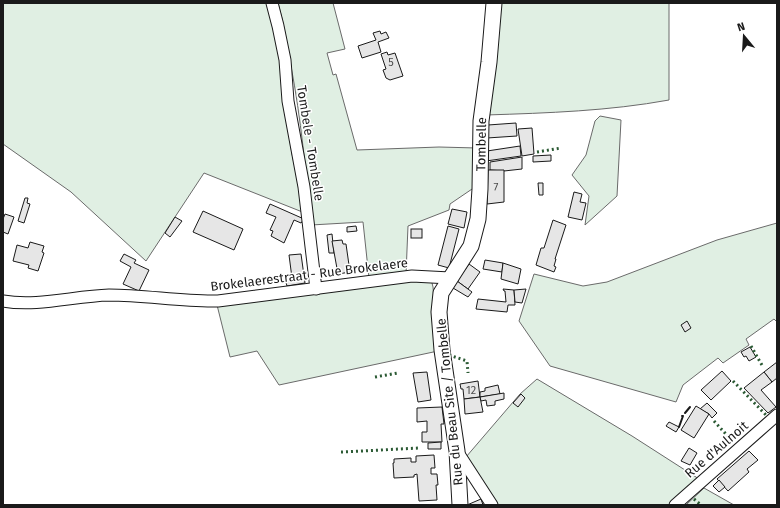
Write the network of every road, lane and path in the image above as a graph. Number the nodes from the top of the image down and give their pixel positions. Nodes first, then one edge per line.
1 (272, 3) edge
2 (494, 3) edge
3 (450, 278) junction
4 (316, 289) junction
5 (3, 301) edge
6 (777, 415) edge
7 (457, 451) junction
8 (460, 505) edge
9 (492, 505) edge
10 (675, 505) edge

1 - 4 street, Tombele - Tombelle
2 - 3 street, Tombelle
3 - 4 street, Brokelaerestraat - Rue Brokelaere
3 - 7 street, Rue du Beau Site / Tombelle
4 - 5 street, Brokelaerestraat - Rue Brokelaere
6 - 10 street, Rue d'Aulnoit
7 - 8 street, Rue du Beau Site / Tombelle
7 - 9 street

